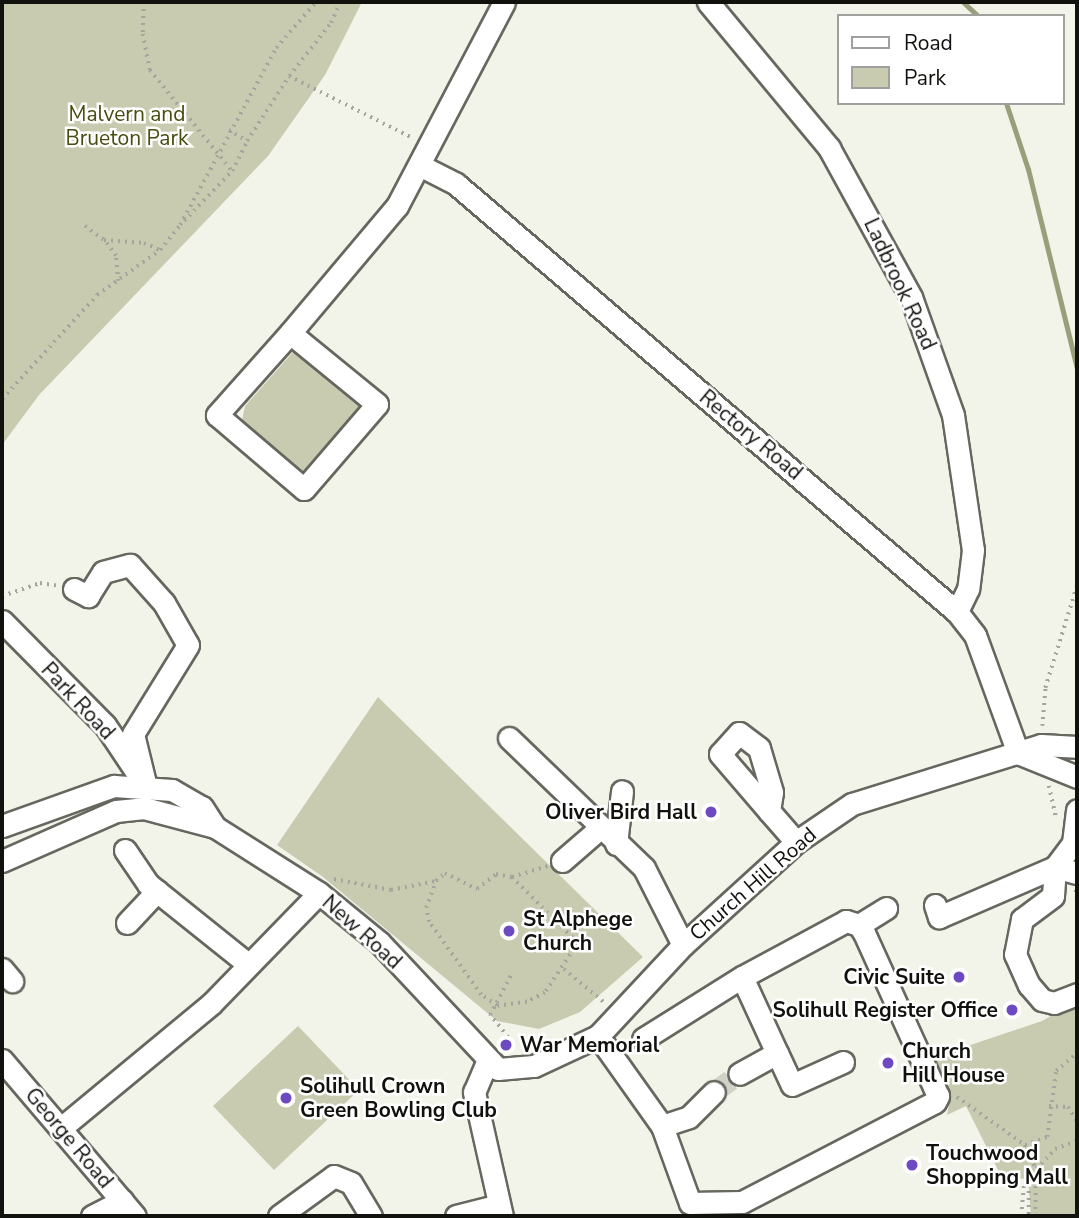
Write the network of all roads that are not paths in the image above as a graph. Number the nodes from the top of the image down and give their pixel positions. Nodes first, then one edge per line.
1 (504, 2) edge
2 (708, 2) edge
3 (425, 157) junction
4 (290, 333) junction
5 (74, 589) road end
6 (957, 612) junction
7 (2, 621) edge
8 (509, 738) dead end
9 (1077, 747) edge
10 (1018, 753) junction
11 (1077, 777) edge
12 (146, 787) junction
13 (622, 791) dead end
14 (1077, 810) edge
15 (769, 811) dead end
16 (171, 815) junction
17 (592, 821) junction
18 (2, 826) edge
19 (215, 827) junction
20 (796, 842) junction
21 (616, 844) junction
22 (125, 850) dead end
23 (2, 861) edge
24 (562, 861) road end
25 (1055, 867) junction
26 (1077, 873) edge
27 (321, 885) junction
28 (157, 891) junction
29 (935, 905) dead end
30 (886, 908) dead end
31 (127, 923) dead end
32 (859, 925) junction
33 (683, 945) junction
34 (250, 965) junction
35 (742, 977) junction
36 (1077, 994) edge
37 (598, 1036) junction
38 (643, 1039) dead end
39 (778, 1053) junction
40 (2, 1060) edge
41 (487, 1062) junction
42 (843, 1062) dead end
43 (739, 1074) tunnel mouth
44 (714, 1092) tunnel mouth
45 (663, 1126) junction
46 (61, 1128) junction
47 (129, 1209) edge
48 (501, 1211) edge
49 (92, 1216) edge
50 (279, 1216) edge
51 (372, 1216) edge
52 (456, 1216) edge

1 - 3 street
2 - 6 street, Ladbrook Road
3 - 4 street
3 - 6 street, Rectory Road
4 - 4 street
5 - 12 street
6 - 10 street, Rectory Road
7 - 12 street, Park Road
8 - 17 street
9 - 10 street, Church Hill Road
10 - 11 street
10 - 20 street, Church Hill Road
12 - 16 street, Park Road
12 - 18 street, New Road
12 - 19 street, New Road
13 - 21 street
14 - 25 street
15 - 20 street
16 - 19 street, New Road
16 - 23 street, New Road
17 - 21 street
17 - 24 street
19 - 27 street, New Road
20 - 33 street, Church Hill Road
21 - 33 street
22 - 28 street
25 - 26 street
25 - 29 street
25 - 36 street
27 - 34 street
27 - 41 street, New Road
28 - 31 street
28 - 34 street
30 - 32 street
32 - 35 street
32 - 45 street
33 - 37 street, Church Hill Road
34 - 46 street
35 - 38 street
35 - 39 street
37 - 41 street
37 - 45 street
39 - 42 street
39 - 43 street
40 - 46 street, George Road
41 - 48 street
44 - 45 street
46 - 47 street, George Road
47 - 49 street
48 - 52 street
50 - 51 street

